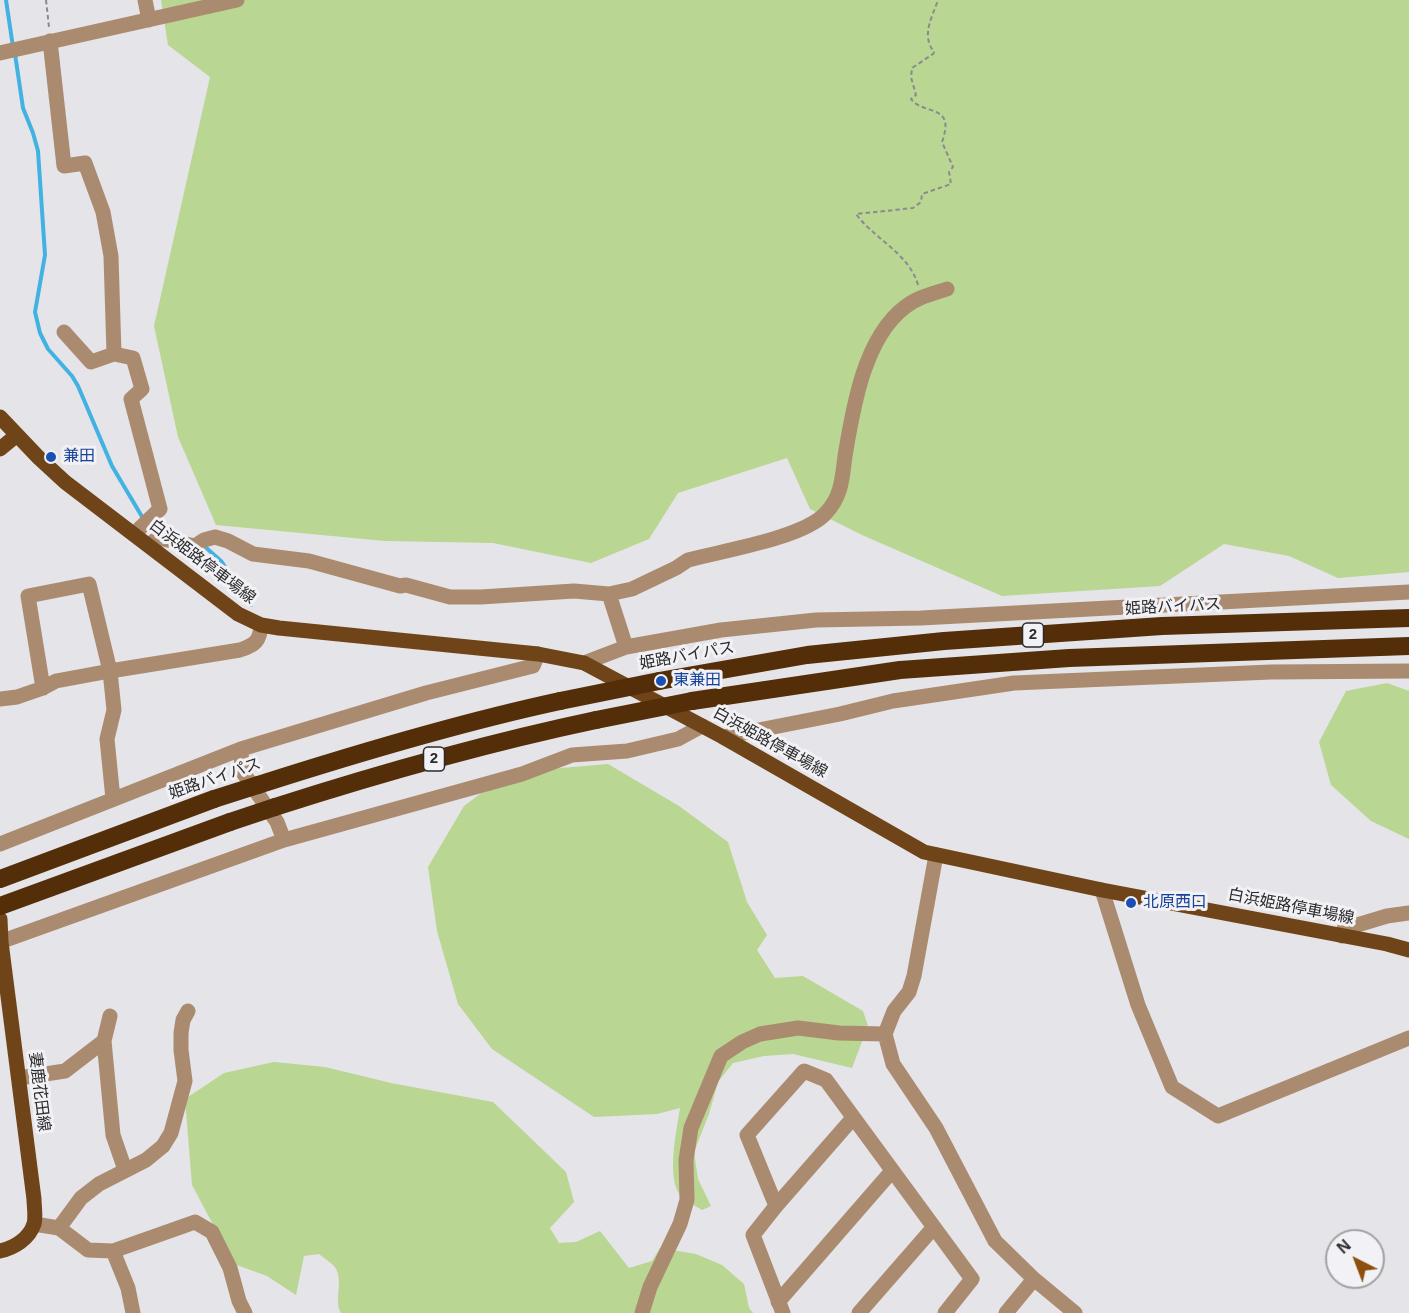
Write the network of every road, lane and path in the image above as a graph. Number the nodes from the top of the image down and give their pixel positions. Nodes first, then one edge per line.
1 (46, 0) edge
2 (145, 0) edge
3 (237, 0) edge
4 (938, 0) edge
5 (149, 20) junction
6 (50, 41) junction
7 (0, 53) edge
8 (947, 289) dead end
9 (921, 297) junction
10 (64, 332) dead end
11 (114, 354) junction
12 (0, 417) edge
13 (17, 435) junction
14 (0, 449) edge
15 (142, 526) junction
16 (149, 545) junction
17 (1409, 592) edge
18 (609, 594) junction
19 (1409, 618) edge
20 (261, 625) junction
21 (1409, 646) edge
22 (626, 647) junction
23 (538, 654) junction
24 (584, 663) junction
25 (110, 671) junction
26 (1409, 671) edge
27 (43, 688) junction
28 (0, 699) edge
29 (702, 726) junction
30 (723, 737) junction
31 (241, 749) junction
32 (113, 799) junction
33 (284, 840) junction
34 (0, 844) edge
35 (936, 855) junction
36 (8, 876) edge
37 (1102, 890) junction
38 (0, 906) edge
39 (1409, 913) edge
40 (0, 920) edge
41 (1342, 936) junction
42 (0, 942) edge
43 (1409, 950) edge
44 (188, 1011) dead end
45 (110, 1016) dead end
46 (885, 1034) junction
47 (1409, 1038) edge
48 (104, 1041) junction
49 (19, 1078) junction
50 (853, 1118) junction
51 (123, 1164) dead end
52 (892, 1171) junction
53 (776, 1206) junction
54 (34, 1224) junction
55 (934, 1227) junction
56 (58, 1228) junction
57 (0, 1251) edge
58 (113, 1251) junction
59 (1034, 1279) junction
60 (781, 1308) edge
61 (134, 1313) edge
62 (245, 1313) edge
63 (642, 1313) edge
64 (859, 1313) edge
65 (945, 1313) edge
66 (1006, 1313) edge
67 (1075, 1313) edge

1 - 6 path
2 - 5 street
3 - 5 street
4 - 9 path
5 - 6 street
6 - 7 street
6 - 11 street
8 - 9 street
9 - 18 street
10 - 11 street
11 - 15 street
12 - 13 main road, 白浜姫路停車場線
13 - 14 main road
13 - 15 main road, 白浜姫路停車場線
15 - 16 main road, 白浜姫路停車場線
16 - 18 street
16 - 20 main road, 白浜姫路停車場線
17 - 22 street
18 - 22 street
19 - 36 highway, 姫路バイパス / 2, bridge
20 - 23 main road, 白浜姫路停車場線
20 - 25 street
21 - 38 highway, 2, bridge
22 - 24 street
23 - 24 main road, 白浜姫路停車場線
23 - 31 street
24 - 29 main road, 白浜姫路停車場線
25 - 27 street
25 - 27 street
25 - 32 street
26 - 30 street
27 - 28 street
29 - 30 main road, 白浜姫路停車場線
29 - 33 street
30 - 35 main road, 白浜姫路停車場線
31 - 32 street
31 - 33 street
32 - 34 street
33 - 42 street
35 - 37 main road, 白浜姫路停車場線
35 - 46 street
37 - 41 main road, 白浜姫路停車場線
37 - 47 street
39 - 41 street
40 - 42 main road, 妻鹿花田線
41 - 43 main road, 白浜姫路停車場線
42 - 49 main road, 妻鹿花田線
44 - 56 street
45 - 48 street
46 - 59 street
46 - 63 street
48 - 49 street
48 - 51 street
49 - 54 main road, 妻鹿花田線
50 - 52 street
50 - 53 street
50 - 53 street
52 - 55 street
52 - 60 street
53 - 60 street
54 - 56 street
54 - 57 main road
55 - 64 street
55 - 65 street
56 - 58 street
58 - 61 street
58 - 62 street
59 - 66 street
59 - 67 street

